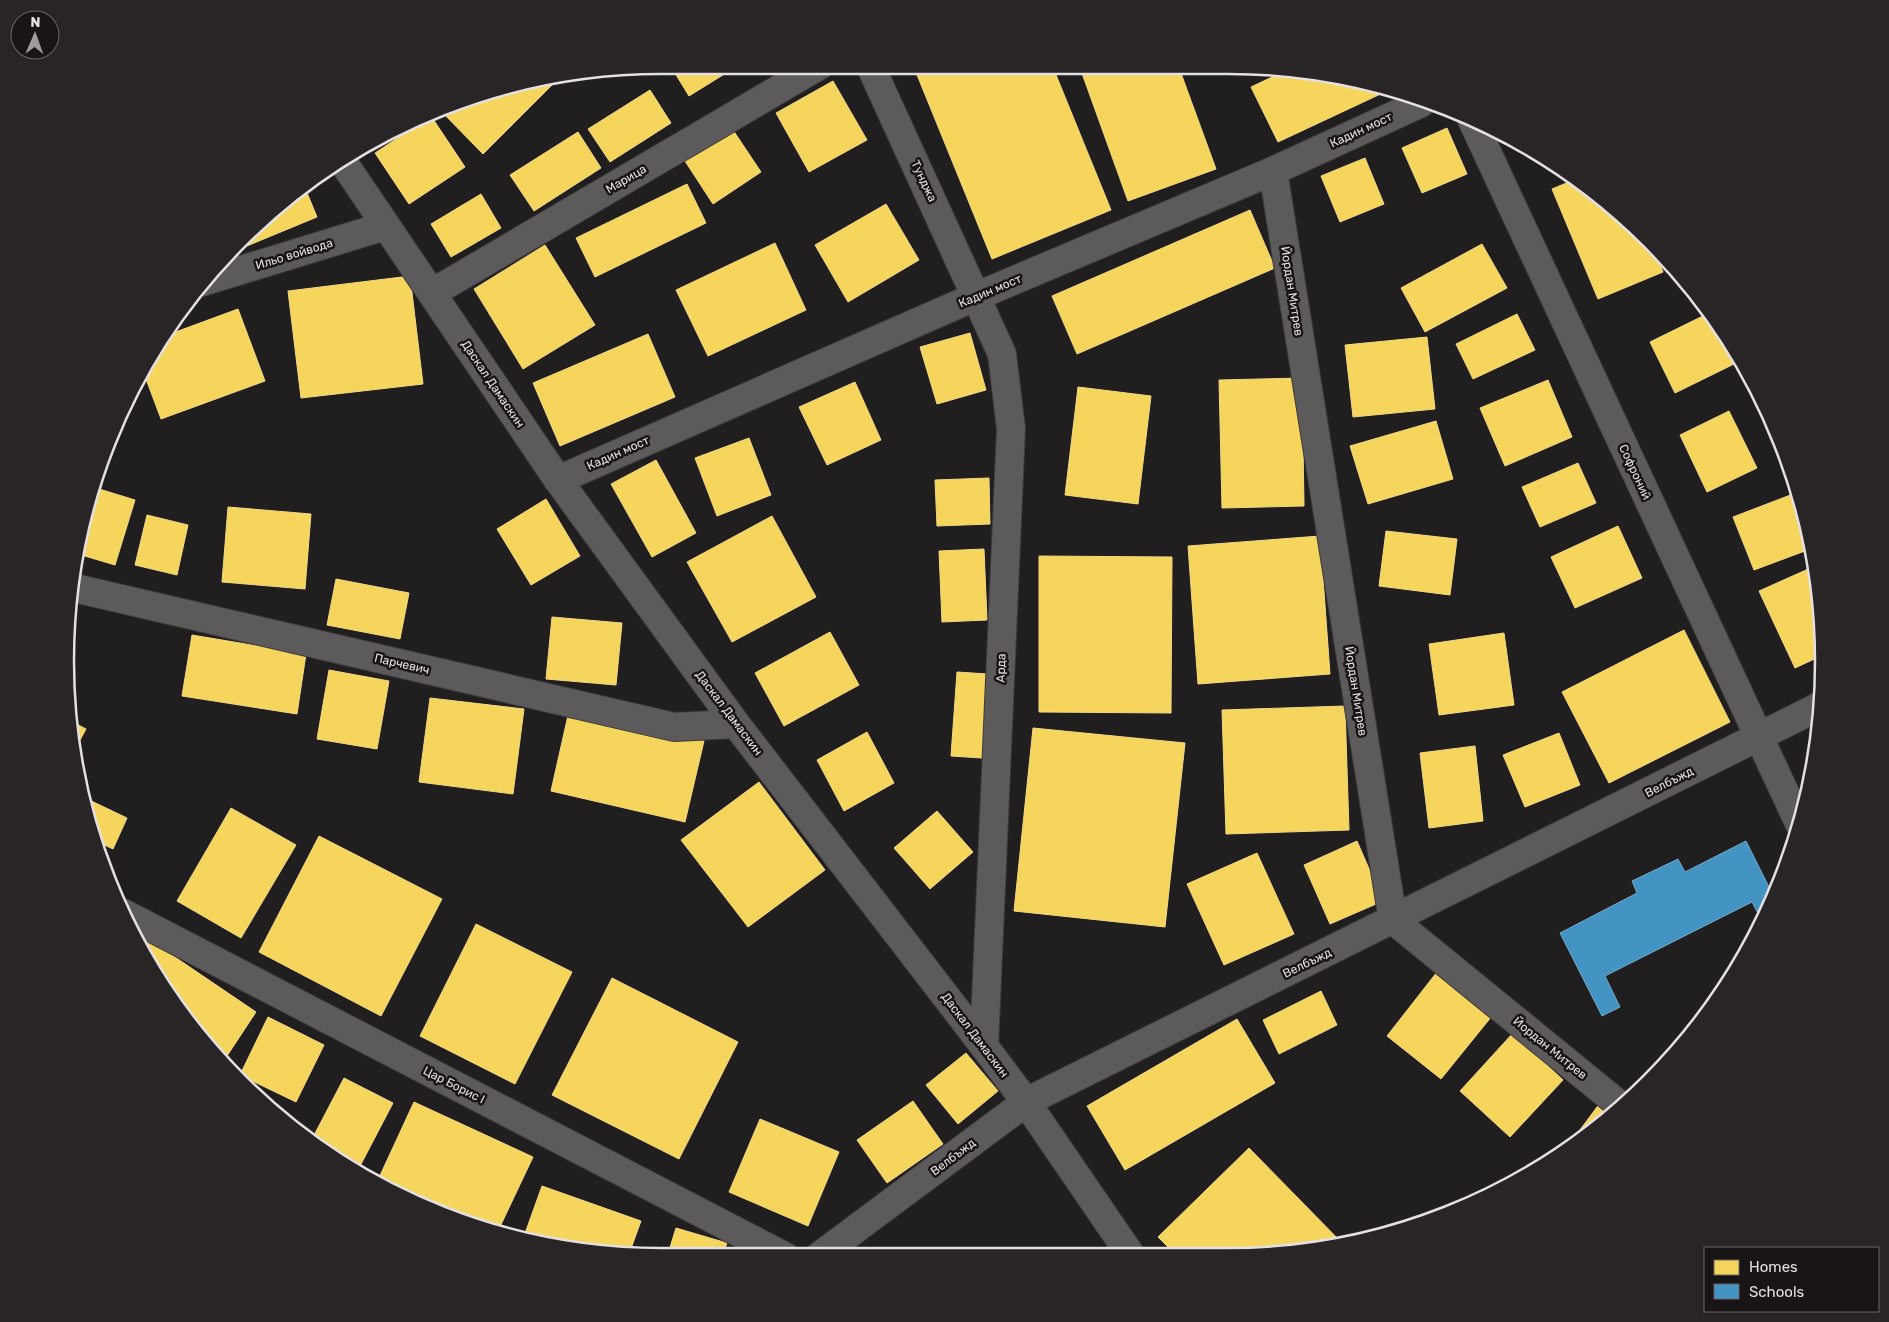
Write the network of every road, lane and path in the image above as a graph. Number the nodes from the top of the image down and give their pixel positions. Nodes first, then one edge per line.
1 (805, 74) edge
2 (874, 74) edge
3 (1417, 105) edge
4 (1476, 128) edge
5 (346, 166) edge
6 (1273, 171) junction
7 (386, 226) junction
8 (216, 278) edge
9 (432, 292) junction
10 (977, 296) junction
11 (558, 480) junction
12 (78, 589) edge
13 (1813, 710) edge
14 (736, 724) junction
15 (1758, 737) junction
16 (1795, 814) edge
17 (133, 918) edge
18 (1393, 920) junction
19 (984, 1046) junction
20 (1026, 1102) junction
21 (1616, 1102) edge
22 (762, 1248) edge
23 (830, 1248) edge
24 (1126, 1248) edge

1 - 9 street, Марица
2 - 10 street, Тунджа
3 - 6 street, Кадин мост
4 - 15 street, Софроний
5 - 7 street, Даскал Дамаскин
6 - 10 street, Кадин мост
6 - 18 street, Йордан Митрев
7 - 8 street, Ильо войвода
7 - 9 street, Даскал Дамаскин
9 - 11 street, Даскал Дамаскин
10 - 11 street, Кадин мост
10 - 19 street, Арда
11 - 14 street, Даскал Дамаскин
12 - 14 street, Парчевич
13 - 15 street, Велбъжд
14 - 19 street, Даскал Дамаскин
15 - 16 street, Софроний
15 - 18 street, Велбъжд
17 - 22 street, Цар Борис I
18 - 20 street, Велбъжд
18 - 21 street, Йордан Митрев
19 - 20 street, Даскал Дамаскин
20 - 23 street, Велбъжд
20 - 24 street, Даскал Дамаскин

